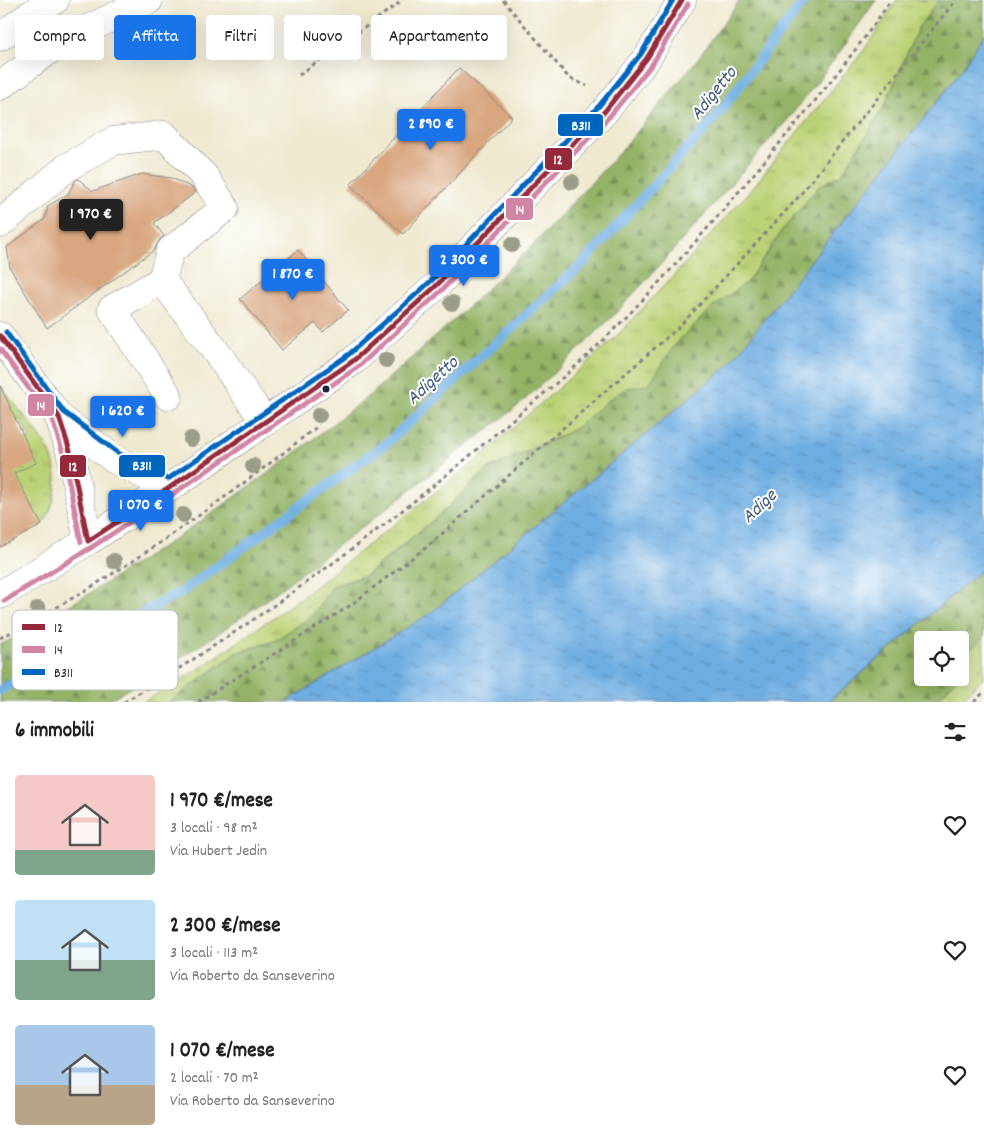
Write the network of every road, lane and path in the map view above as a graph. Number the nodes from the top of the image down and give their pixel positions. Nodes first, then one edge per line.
1 (55, 0) edge
2 (149, 0) edge
3 (403, 0) edge
4 (503, 0) edge
5 (891, 0) edge
6 (956, 0) edge
7 (680, 2) edge
8 (0, 37) edge
9 (299, 75) dead end
10 (0, 86) edge
11 (615, 98) junction
12 (0, 224) edge
13 (162, 280) junction
14 (0, 336) edge
15 (168, 396) dead end
16 (59, 417) junction
17 (265, 422) junction
18 (169, 488) junction
19 (88, 541) junction
20 (0, 595) edge
21 (178, 669) edge
22 (144, 690) edge
23 (984, 692) edge
24 (124, 702) edge
25 (198, 702) edge
26 (974, 702) edge

1 - 8 main road
2 - 10 main road
3 - 9 path
4 - 11 path
5 - 21 path
6 - 25 path
7 - 11 main road
11 - 17 main road
12 - 13 main road
13 - 15 main road
13 - 17 main road
14 - 16 main road
16 - 18 main road
16 - 19 main road
17 - 18 main road
18 - 19 main road
19 - 20 main road
22 - 24 path
23 - 26 path

